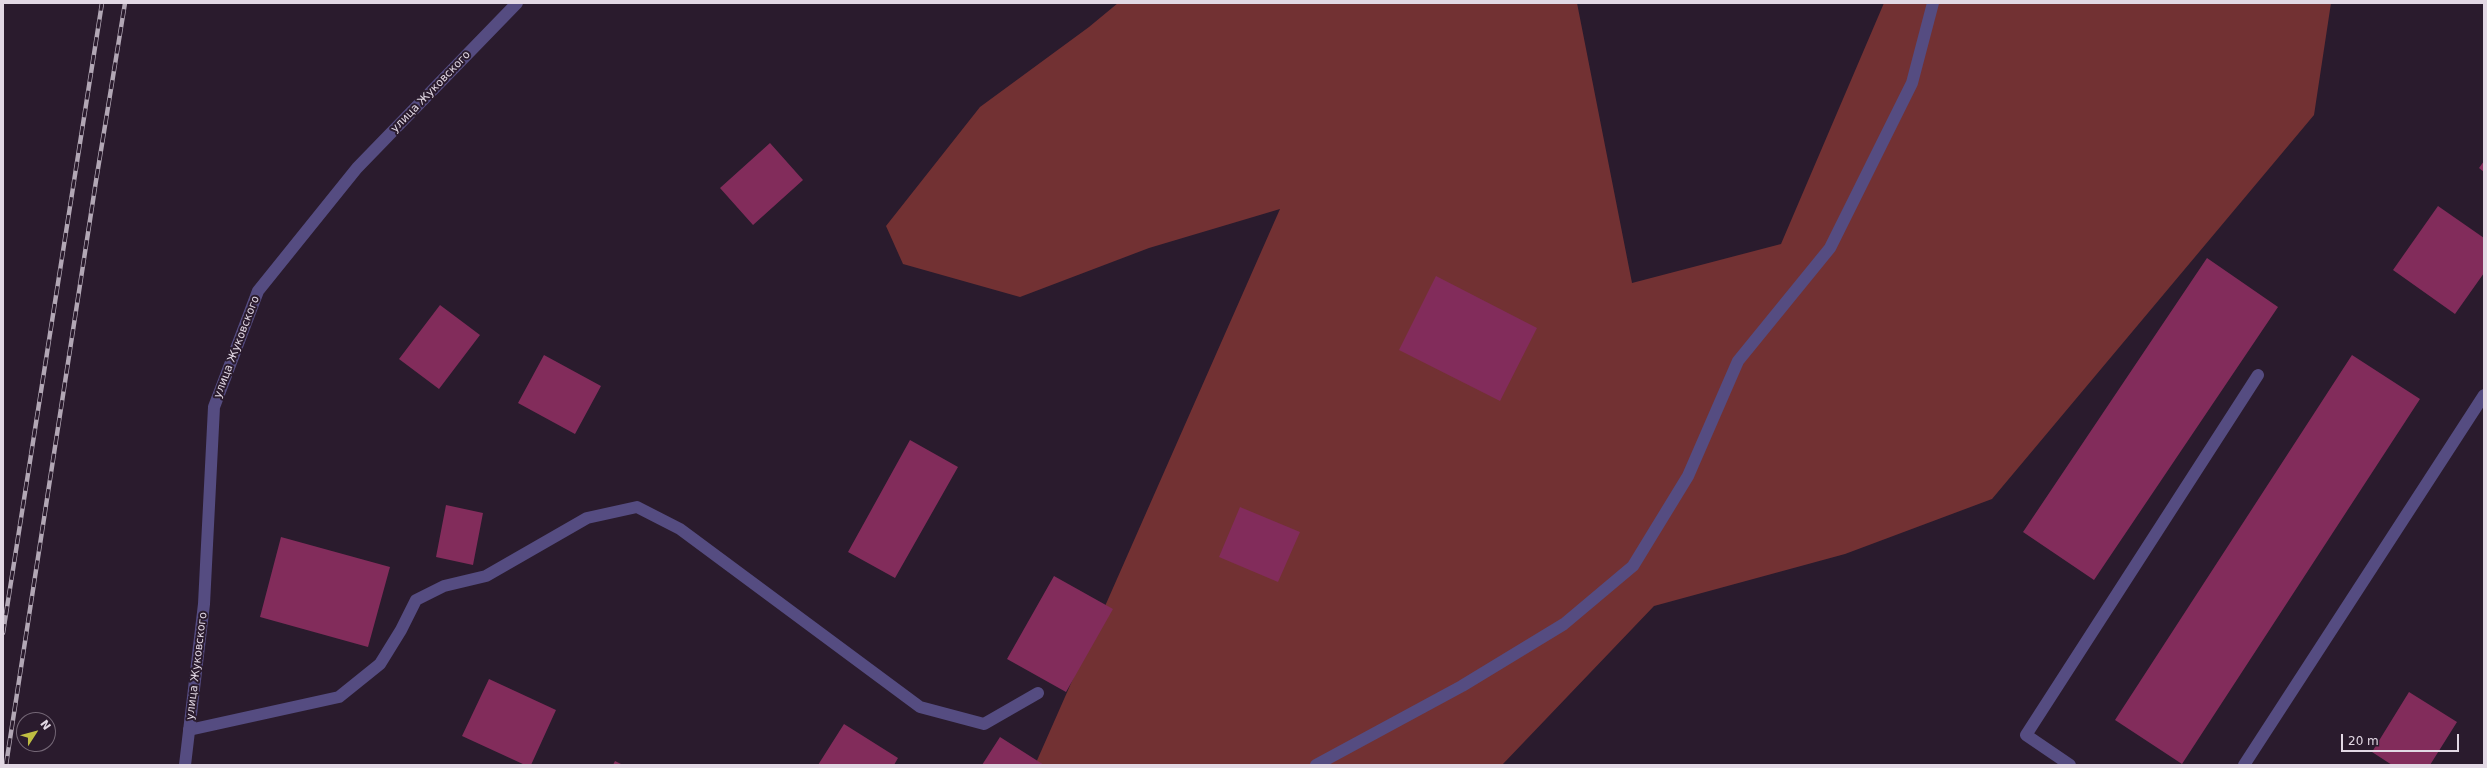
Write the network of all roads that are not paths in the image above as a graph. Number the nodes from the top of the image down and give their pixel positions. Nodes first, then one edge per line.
1 (517, 3) edge
2 (1933, 3) edge
3 (2258, 375) dead end
4 (2484, 395) edge
5 (1038, 693) dead end
6 (189, 730) junction
7 (185, 765) edge
8 (1316, 765) edge
9 (2070, 765) edge
10 (2244, 765) edge

1 - 6 street, улица Жуковского
2 - 8 street
3 - 9 street
4 - 10 street
5 - 6 street
6 - 7 street, улица Жуковского

